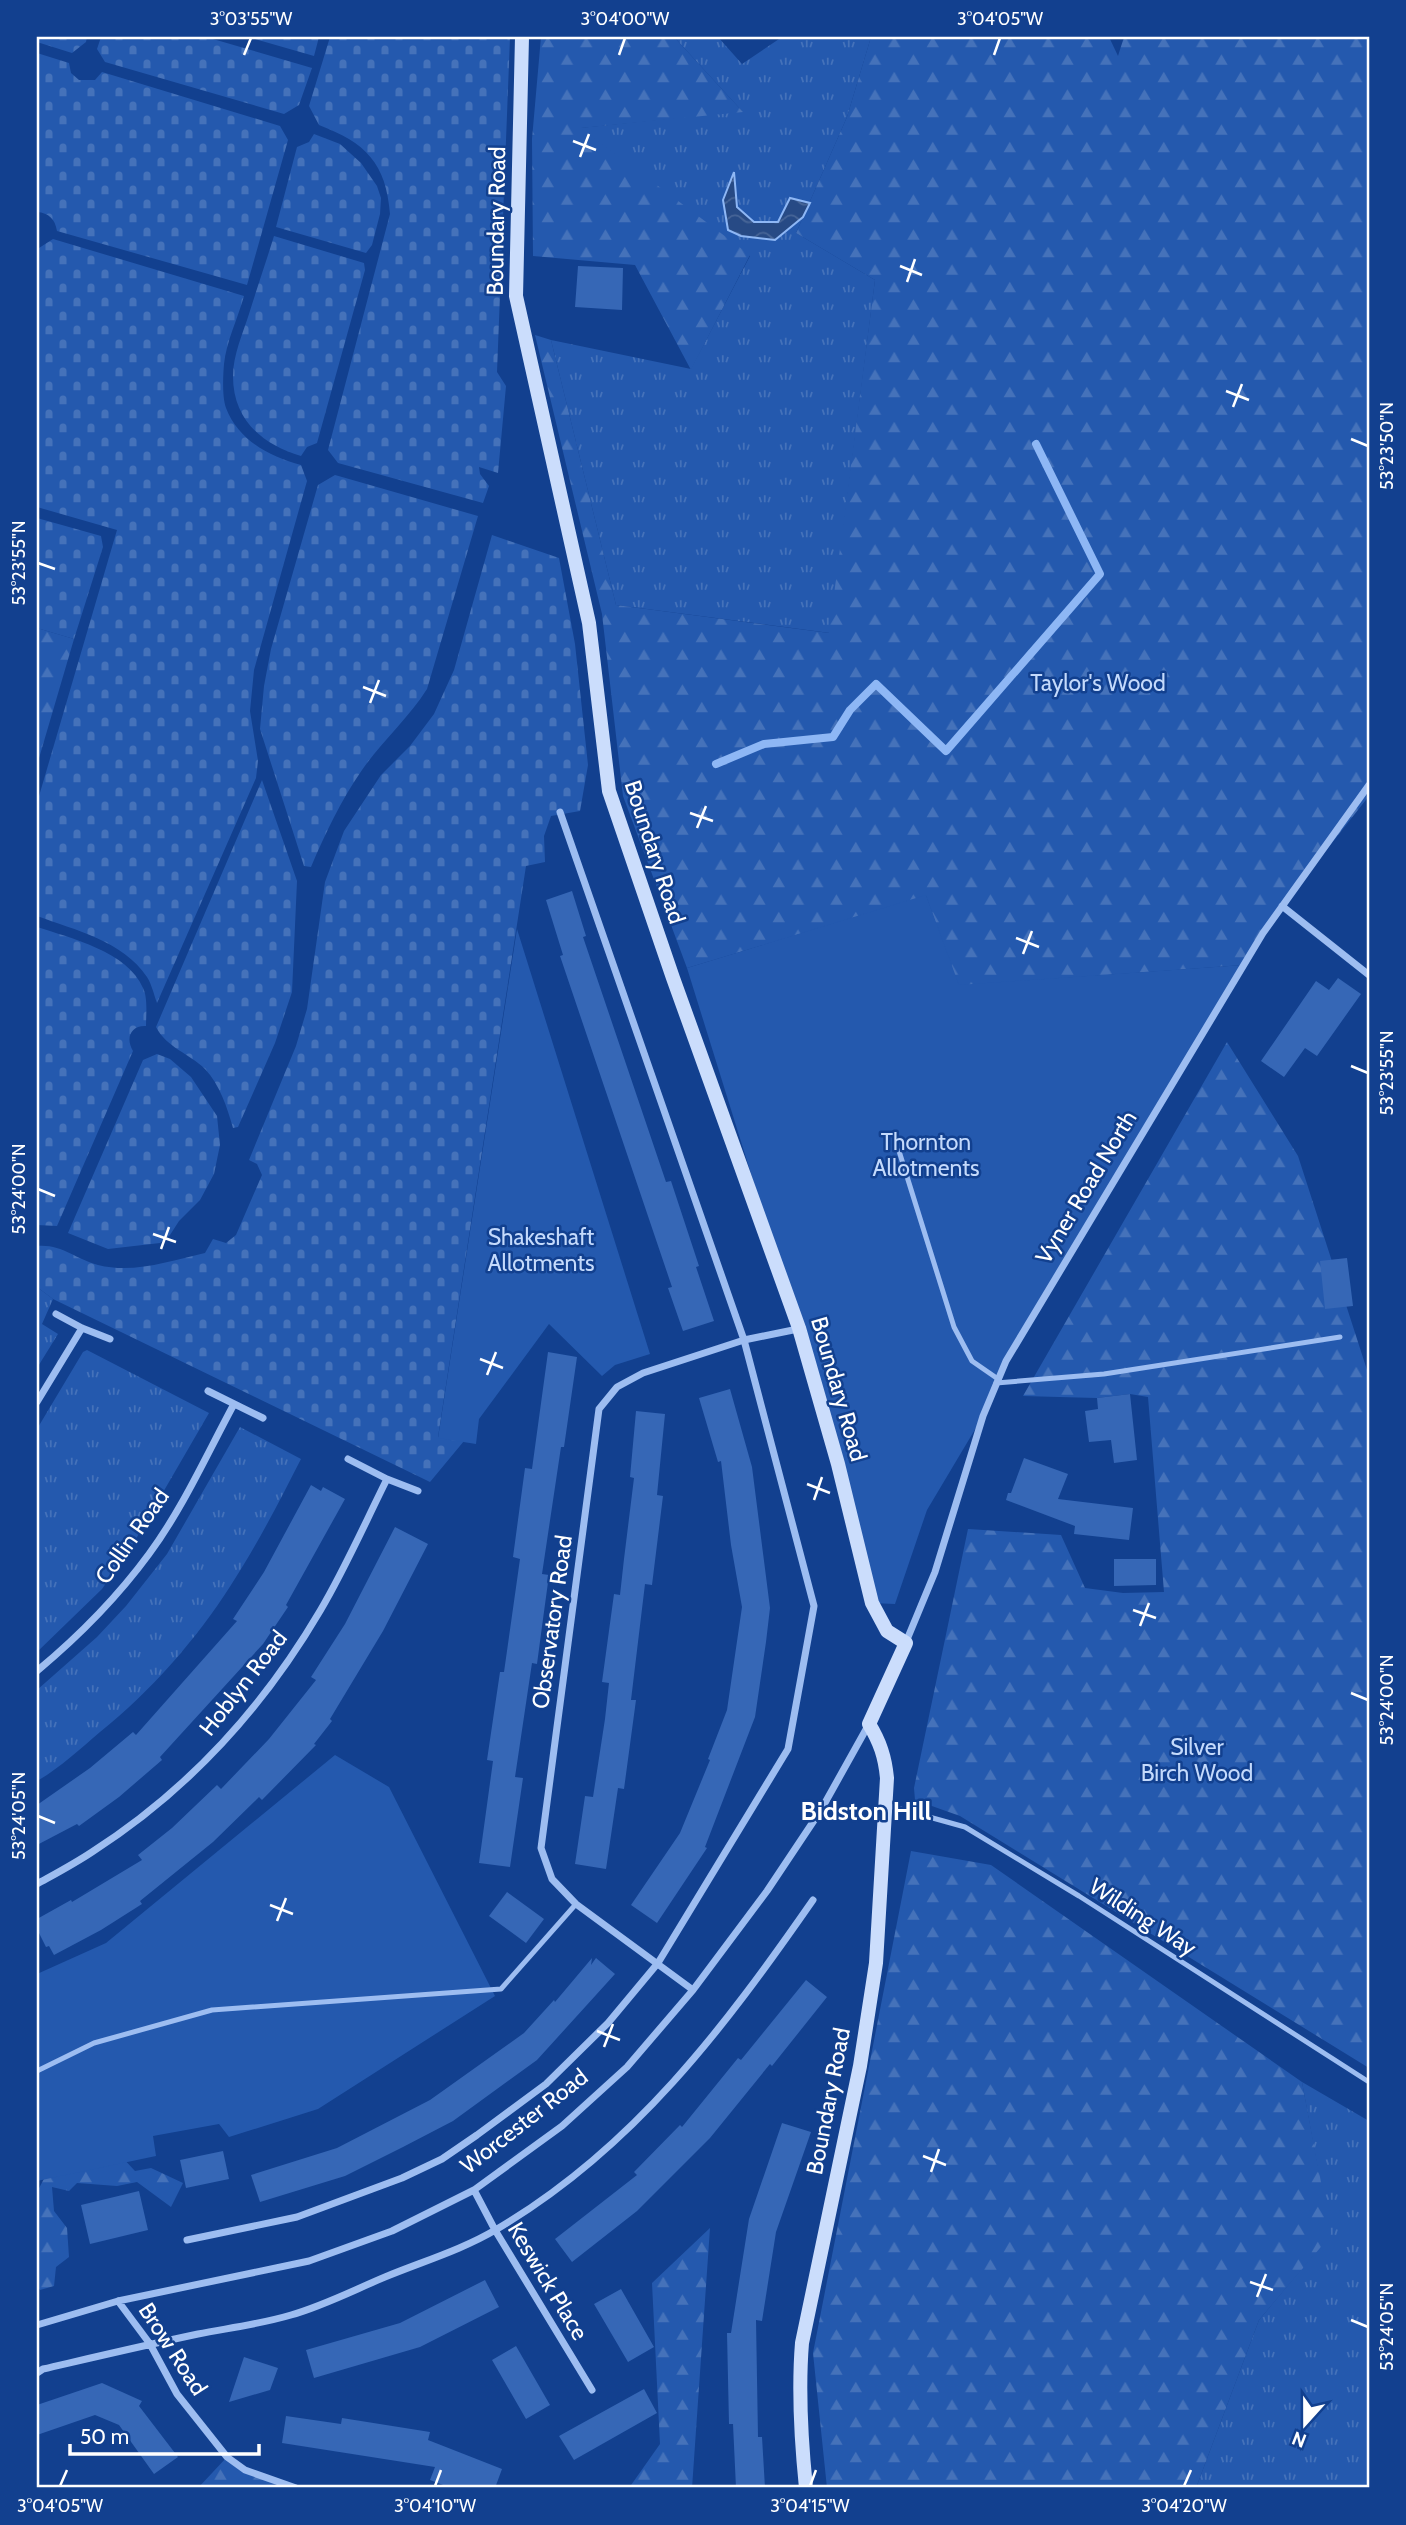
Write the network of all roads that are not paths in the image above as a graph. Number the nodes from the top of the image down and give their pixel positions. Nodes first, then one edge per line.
1 (522, 37) edge
2 (1369, 785) edge
3 (560, 812) dead end
4 (1282, 906) junction
5 (1369, 975) edge
6 (899, 1152) dead end
7 (56, 1314) dead end
8 (82, 1328) junction
9 (799, 1328) junction
10 (1340, 1337) dead end
11 (110, 1339) dead end
12 (744, 1340) junction
13 (997, 1381) junction
14 (208, 1391) dead end
15 (37, 1402) edge
16 (234, 1404) junction
17 (263, 1418) dead end
18 (348, 1459) dead end
19 (387, 1479) junction
20 (418, 1491) dead end
21 (906, 1643) junction
22 (37, 1671) edge
23 (869, 1724) junction
24 (886, 1805) junction
25 (37, 1884) edge
26 (813, 1900) dead end
27 (576, 1904) junction
28 (658, 1963) junction
29 (693, 1990) junction
30 (37, 2071) edge
31 (1369, 2082) edge
32 (474, 2190) junction
33 (495, 2231) junction
34 (187, 2240) dead end
35 (118, 2301) junction
36 (37, 2325) edge
37 (150, 2344) junction
38 (37, 2373) edge
39 (592, 2389) dead end
40 (296, 2488) edge
41 (806, 2488) edge

1 - 9 main road, Boundary Road
2 - 4 street, Vyner Road North
3 - 12 street
4 - 5 street
4 - 13 street, Vyner Road North
6 - 13 lane
7 - 8 street
8 - 11 street
8 - 15 street
9 - 12 street, Observatory Road
9 - 21 main road, Boundary Road
10 - 13 lane
12 - 27 street, Observatory Road
12 - 28 street, Worcester Road
13 - 21 street, Vyner Road North
14 - 16 street
16 - 17 street
16 - 22 street, Collin Road
18 - 19 street
19 - 20 street
19 - 25 street, Hoblyn Road
21 - 23 main road, Worcester Road
23 - 24 main road, Boundary Road
23 - 29 street, Worcester Road
24 - 31 lane, Wilding Way
24 - 41 main road, Boundary Road
26 - 33 street
27 - 28 street, Observatory Road
27 - 30 lane
28 - 29 street, Observatory Road
28 - 34 street, Worcester Road
29 - 32 street, Worcester Road
32 - 33 street, Keswick Place
32 - 35 street, Worcester Road
33 - 37 street
33 - 39 street, Keswick Place
35 - 36 street, Worcester Road
35 - 37 street, Brow Road
37 - 38 street
37 - 40 street, Brow Road

